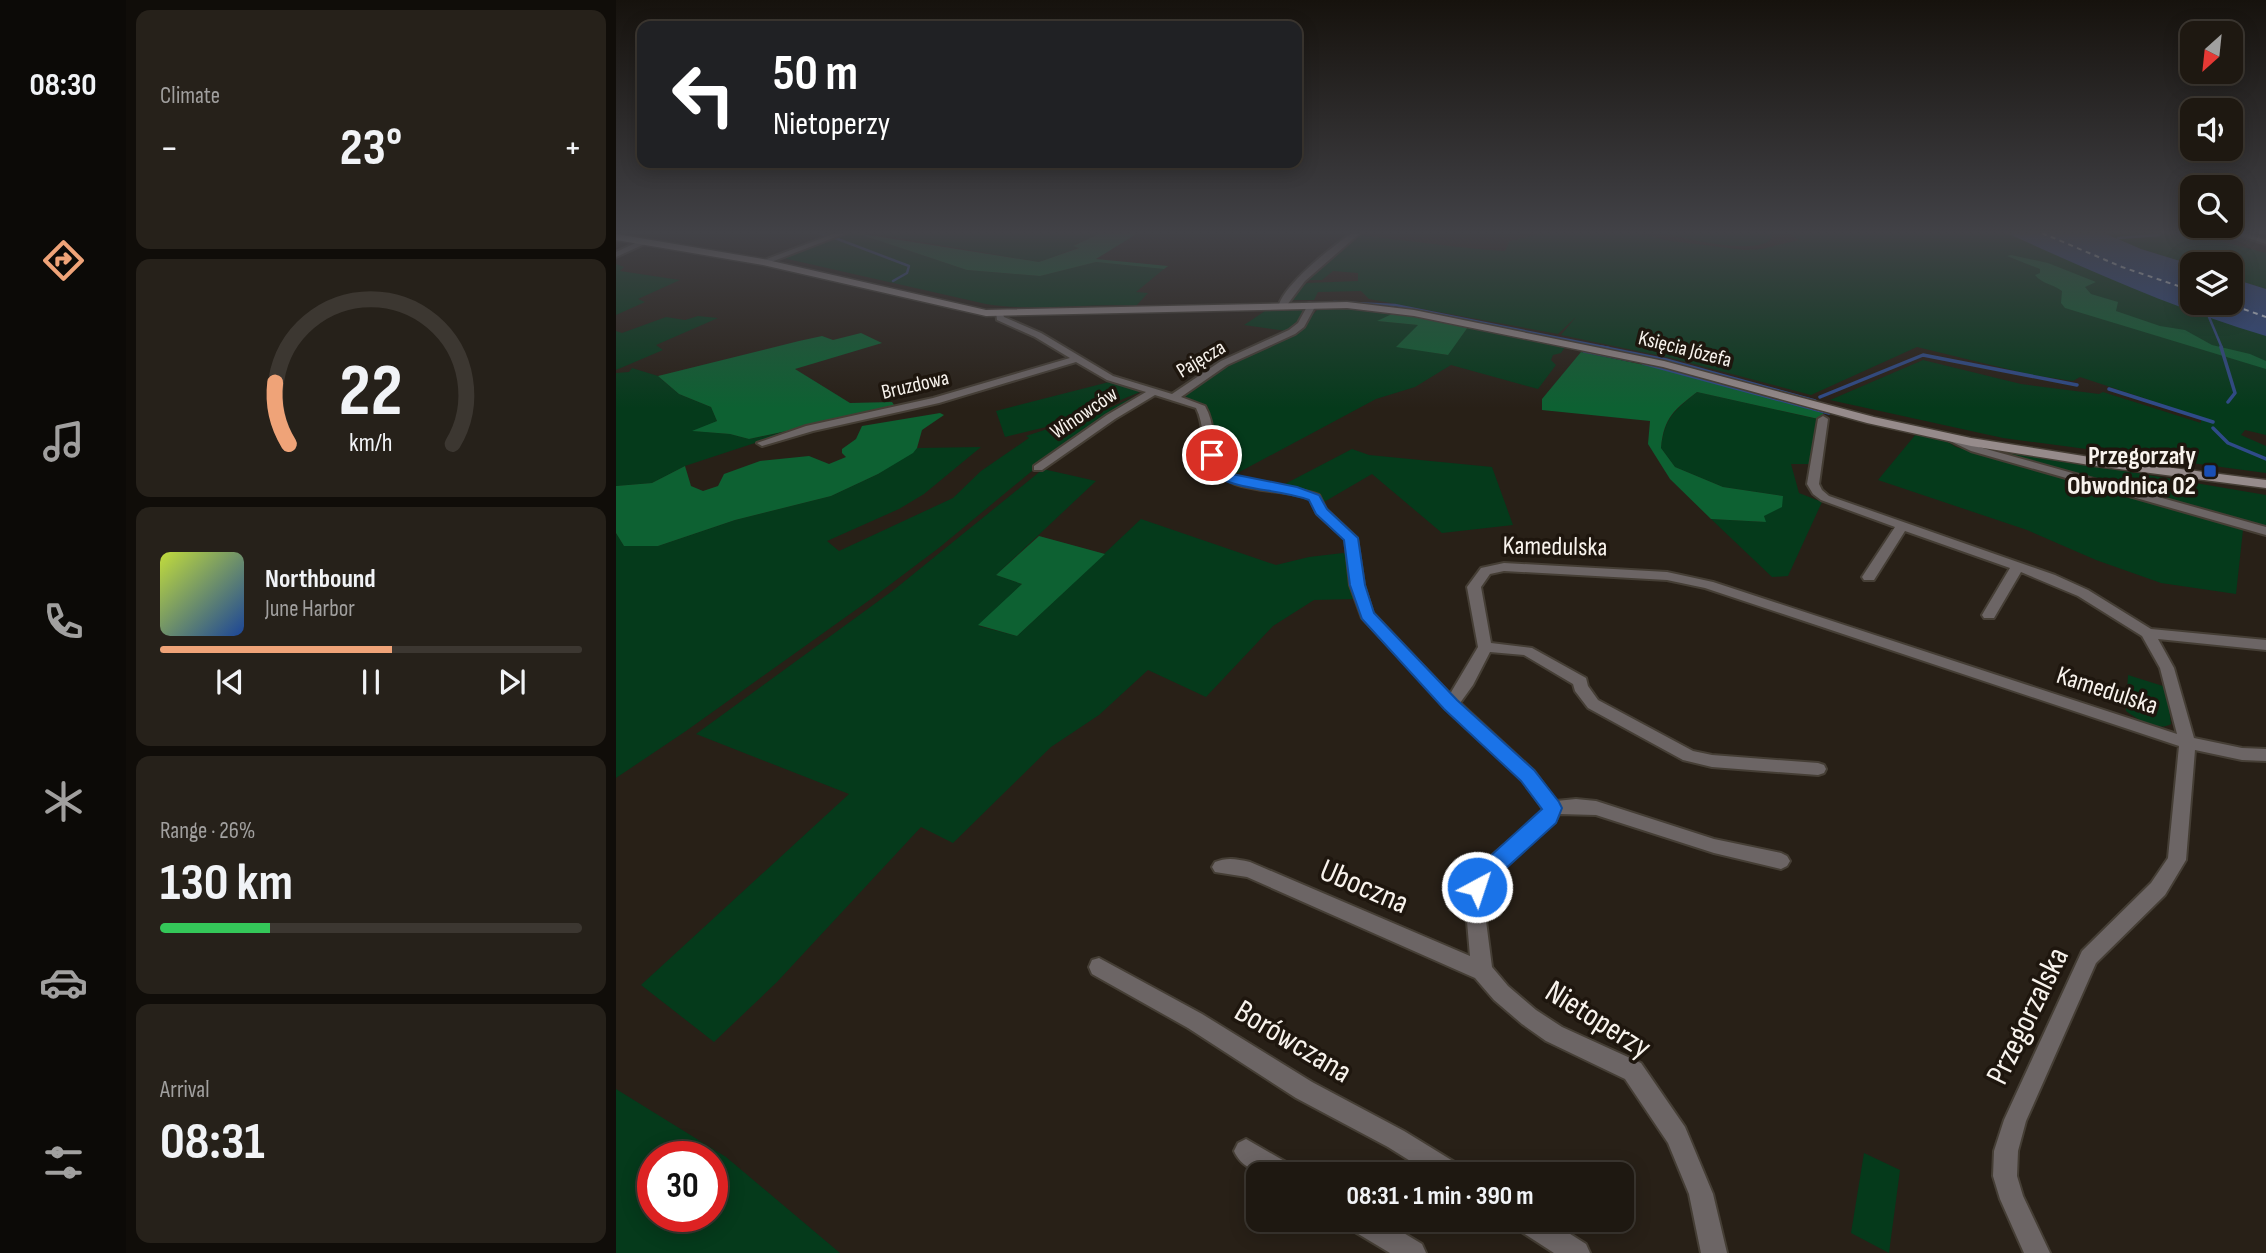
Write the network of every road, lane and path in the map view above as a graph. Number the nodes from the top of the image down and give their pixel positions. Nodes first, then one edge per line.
1 (897, 291) edge
2 (1292, 291) edge
3 (1312, 306) junction
4 (1281, 307) junction
5 (999, 314) junction
6 (1075, 359) junction
7 (1153, 392) junction
8 (1180, 398) junction
9 (1823, 419) dead end
10 (1952, 438) junction
11 (762, 443) dead end
12 (2096, 462) junction
13 (1038, 468) dead end
14 (2266, 484) edge
15 (2266, 492) edge
16 (1902, 526) junction
17 (2266, 531) edge
18 (2018, 566) junction
19 (1869, 577) dead end
20 (1989, 615) dead end
21 (2148, 633) junction
22 (2266, 645) edge
23 (1485, 647) junction
24 (1451, 704) junction
25 (2187, 743) junction
26 (2266, 755) edge
27 (1818, 769) dead end
28 (1552, 808) junction
29 (1781, 861) dead end
30 (1221, 867) dead end
31 (1100, 967) dead end
32 (1482, 971) junction
33 (1246, 1151) dead end
34 (1264, 1162) edge
35 (1433, 1162) edge
36 (1379, 1232) edge
37 (1545, 1232) edge
38 (1413, 1253) edge
39 (1577, 1253) edge
40 (1714, 1253) edge
41 (2036, 1253) edge

1 - 5 main road, Księcia Józefa
2 - 4 street
3 - 4 main road, Księcia Józefa
3 - 8 street, Pajęcza
3 - 10 main road, Księcia Józefa
4 - 5 main road, Księcia Józefa
5 - 6 street
6 - 7 street
6 - 11 street, Bruzdowa
7 - 8 street
7 - 13 street, Winowców
8 - 24 street
9 - 16 street
10 - 12 main road, Księcia Józefa
10 - 17 street, Księcia Józefa
12 - 14 main road, Księcia Józefa
12 - 15 main road, Księcia Józefa
16 - 18 street
16 - 19 street
18 - 20 street
18 - 21 street
21 - 22 street
21 - 25 street, Przegorzalska
23 - 24 street
23 - 25 street, Kamedulska
23 - 27 street
24 - 28 street
25 - 26 street
25 - 41 street, Przegorzalska
28 - 29 street
28 - 32 street
30 - 32 street, Uboczna
31 - 35 street, Borówczana
32 - 40 street, Nietoperzy
33 - 34 street
36 - 38 street
37 - 39 street

